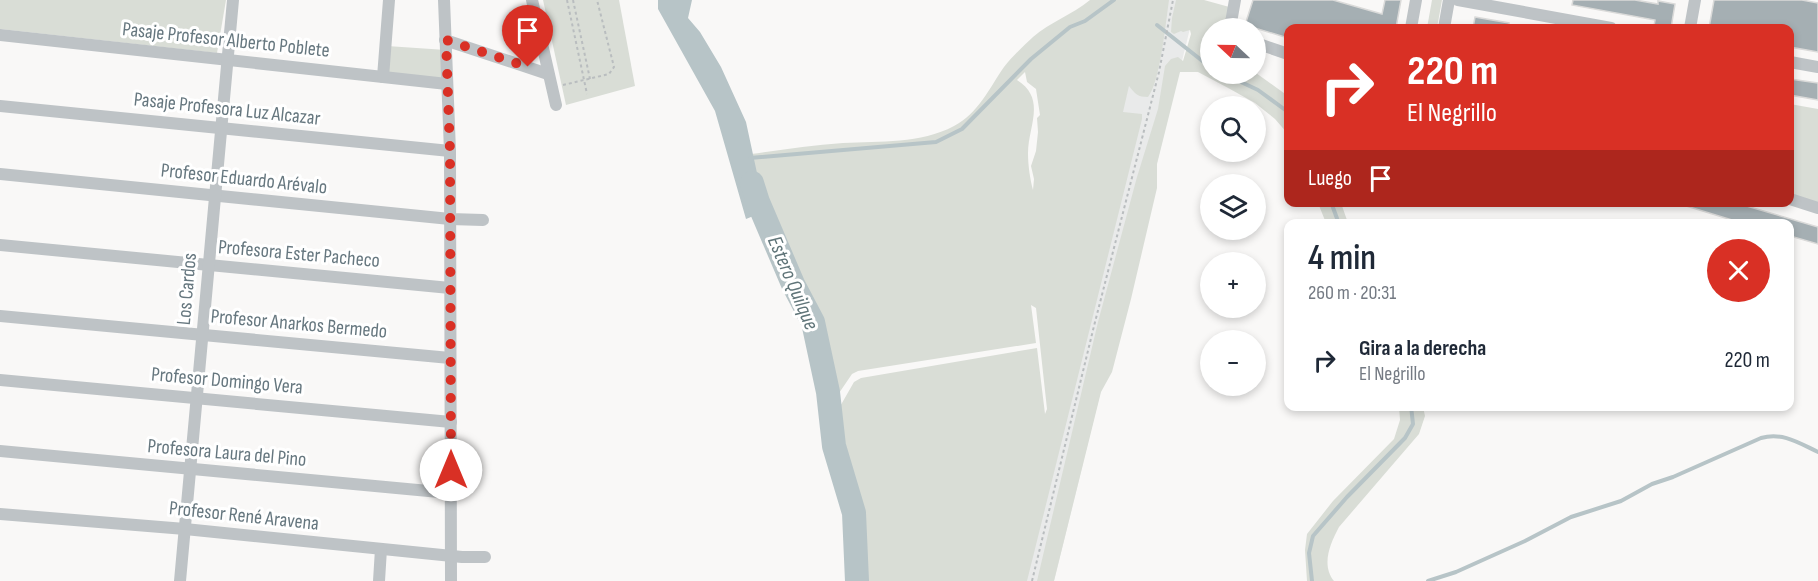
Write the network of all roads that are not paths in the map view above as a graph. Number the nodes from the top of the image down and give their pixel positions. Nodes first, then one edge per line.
1 (233, 0) edge
2 (389, 0) edge
3 (444, 0) edge
4 (532, 0) edge
5 (1235, 0) edge
6 (1416, 0) edge
7 (1449, 0) edge
8 (1458, 0) edge
9 (1695, 0) edge
10 (1232, 18) edge
11 (1412, 24) edge
12 (1445, 24) edge
13 (1589, 24) edge
14 (1691, 24) edge
15 (0, 35) edge
16 (446, 40) junction
17 (1266, 46) edge
18 (1284, 53) edge
19 (227, 61) junction
20 (1794, 63) edge
21 (1818, 67) edge
22 (548, 74) junction
23 (383, 77) junction
24 (447, 84) junction
25 (556, 105) dead end
26 (0, 106) edge
27 (222, 128) junction
28 (450, 151) junction
29 (0, 174) edge
30 (215, 196) junction
31 (1794, 201) edge
32 (1818, 208) edge
33 (450, 219) junction
34 (483, 220) dead end
35 (0, 245) edge
36 (209, 265) junction
37 (450, 288) junction
38 (0, 316) edge
39 (203, 335) junction
40 (450, 358) junction
41 (0, 380) edge
42 (197, 398) junction
43 (451, 422) junction
44 (0, 451) edge
45 (190, 469) junction
46 (450, 494) junction
47 (0, 514) edge
48 (185, 529) junction
49 (381, 549) junction
50 (451, 556) junction
51 (485, 557) dead end
52 (180, 581) edge
53 (379, 581) edge
54 (451, 581) edge

1 - 19 street, Los Cardos
2 - 23 street
3 - 16 street
4 - 22 street
5 - 10 street
6 - 11 street
7 - 12 street
8 - 13 street
9 - 14 street
15 - 19 street, Pasaje Profesor Alberto Poblete
16 - 22 street
16 - 24 street
17 - 18 street
19 - 23 street, Pasaje Profesor Alberto Poblete
19 - 27 street, Los Cardos
20 - 21 street
22 - 25 street
23 - 24 street, Pasaje Profesor Alberto Poblete
24 - 28 street
26 - 27 street, Pasaje Profesora Luz Alcazar
27 - 28 street, Pasaje Profesora Luz Alcazar
27 - 30 street, Los Cardos
28 - 33 street
29 - 30 street, Profesor Eduardo Arévalo
30 - 33 street, Profesor Eduardo Arévalo
30 - 36 street, Los Cardos
31 - 32 street
33 - 34 street, Profesor Eduardo Arévalo
33 - 37 street
35 - 36 street, Profesora Ester Pacheco
36 - 37 street, Profesora Ester Pacheco
36 - 39 street, Los Cardos
37 - 40 street
38 - 39 street, Profesor Anarkos Bermedo
39 - 40 street, Profesor Anarkos Bermedo
39 - 42 street, Los Cardos
40 - 43 street
41 - 42 street, Profesor Domingo Vera
42 - 43 street, Profesor Domingo Vera
42 - 45 street, Los Cardos
43 - 46 street
44 - 45 street, Profesora Laura del Pino
45 - 46 street, Profesora Laura del Pino
45 - 48 street, Los Cardos
46 - 50 street
47 - 48 street, Profesor René Aravena
48 - 49 street, Profesor René Aravena
48 - 52 street, Los Cardos
49 - 50 street, Profesor René Aravena
49 - 53 street
50 - 51 street, Profesor René Aravena
50 - 54 street

